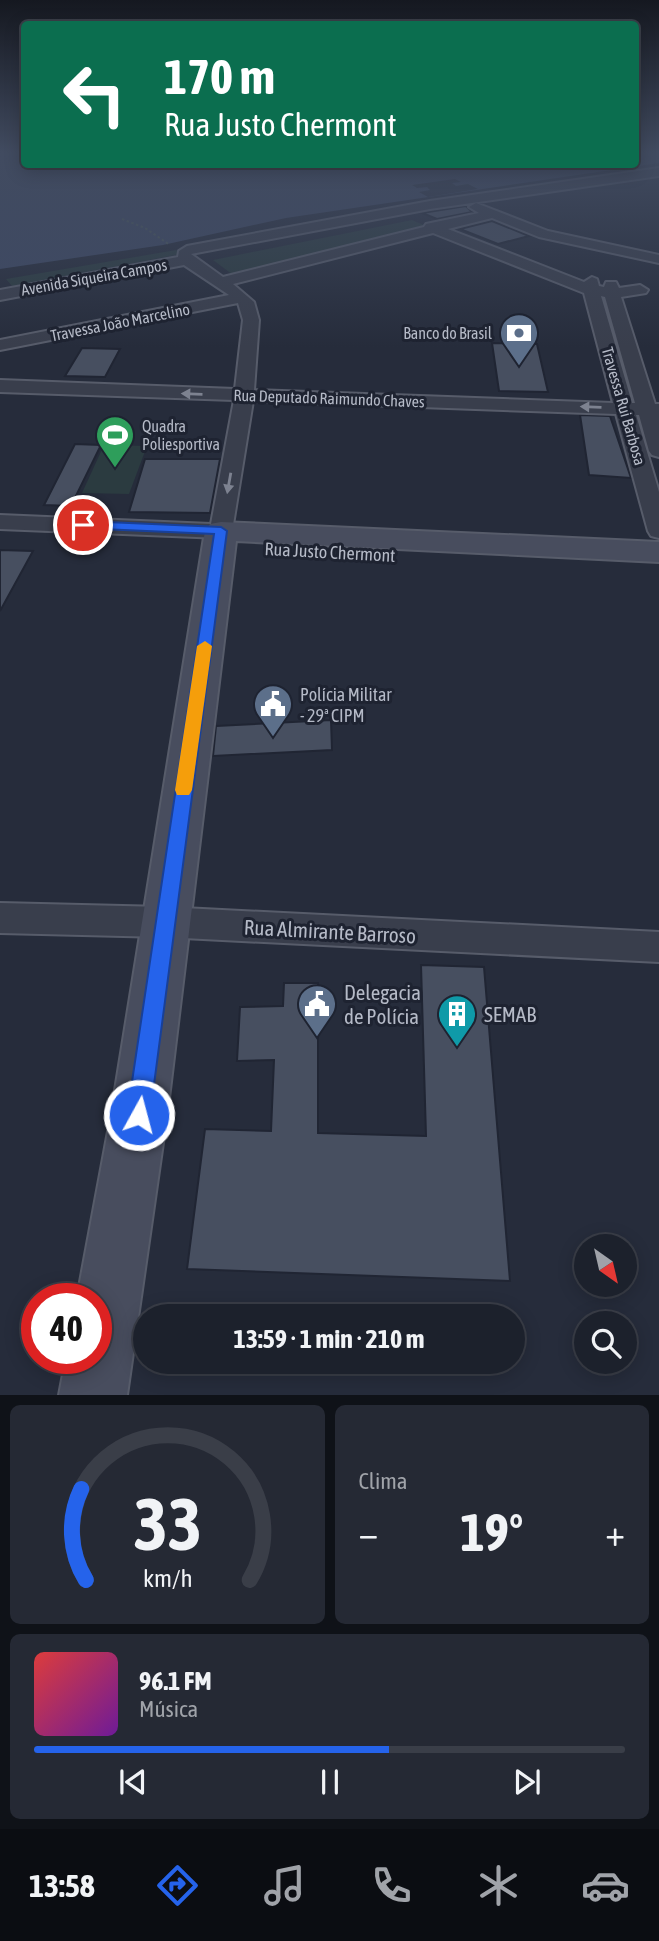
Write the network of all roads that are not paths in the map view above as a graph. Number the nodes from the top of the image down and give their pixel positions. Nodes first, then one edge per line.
1 (369, 217) edge
2 (415, 217) edge
3 (478, 217) edge
4 (499, 217) edge
5 (438, 227) junction
6 (544, 234) junction
7 (503, 245) junction
8 (183, 253) junction
9 (659, 259) edge
10 (219, 283) junction
11 (591, 286) junction
12 (611, 289) junction
13 (659, 294) edge
14 (0, 295) edge
15 (240, 298) junction
16 (0, 345) edge
17 (0, 386) edge
18 (244, 396) junction
19 (625, 408) junction
20 (653, 410) edge
21 (659, 451) edge
22 (0, 522) edge
23 (659, 531) edge
24 (0, 538) edge
25 (220, 539) junction
26 (659, 552) edge
27 (659, 570) edge
28 (0, 918) edge
29 (164, 922) junction
30 (659, 947) edge
31 (93, 1395) edge

1 - 8 street, Avenida Siqueira Campos
2 - 5 street
3 - 5 street
4 - 6 street
5 - 7 street
5 - 10 street
6 - 7 street
6 - 9 street
7 - 11 street
8 - 10 street
8 - 14 street, Avenida Siqueira Campos
10 - 15 street
11 - 12 street
11 - 19 street, Travessa Rui Barbosa
12 - 13 street
12 - 20 street, Travessa Rui Barbosa
15 - 16 street, Travessa João Marcelino
15 - 18 street
18 -> 17 street, Rua Deputado Raimundo Chaves
19 -> 18 street, Rua Deputado Raimundo Chaves
18 -> 25 street
19 - 20 street, Rua Deputado Raimundo Chaves
19 - 23 street, Travessa Rui Barbosa
20 - 21 street, Travessa Rui Barbosa
22 - 25 street, Rua Justo Chermont
24 - 25 street, Rua Justo Chermont
25 - 26 street, Rua Justo Chermont
25 - 27 street, Rua Justo Chermont
25 - 29 street
28 - 29 street, Rua Almirante Barroso
29 - 30 street, Rua Almirante Barroso
29 - 31 street

